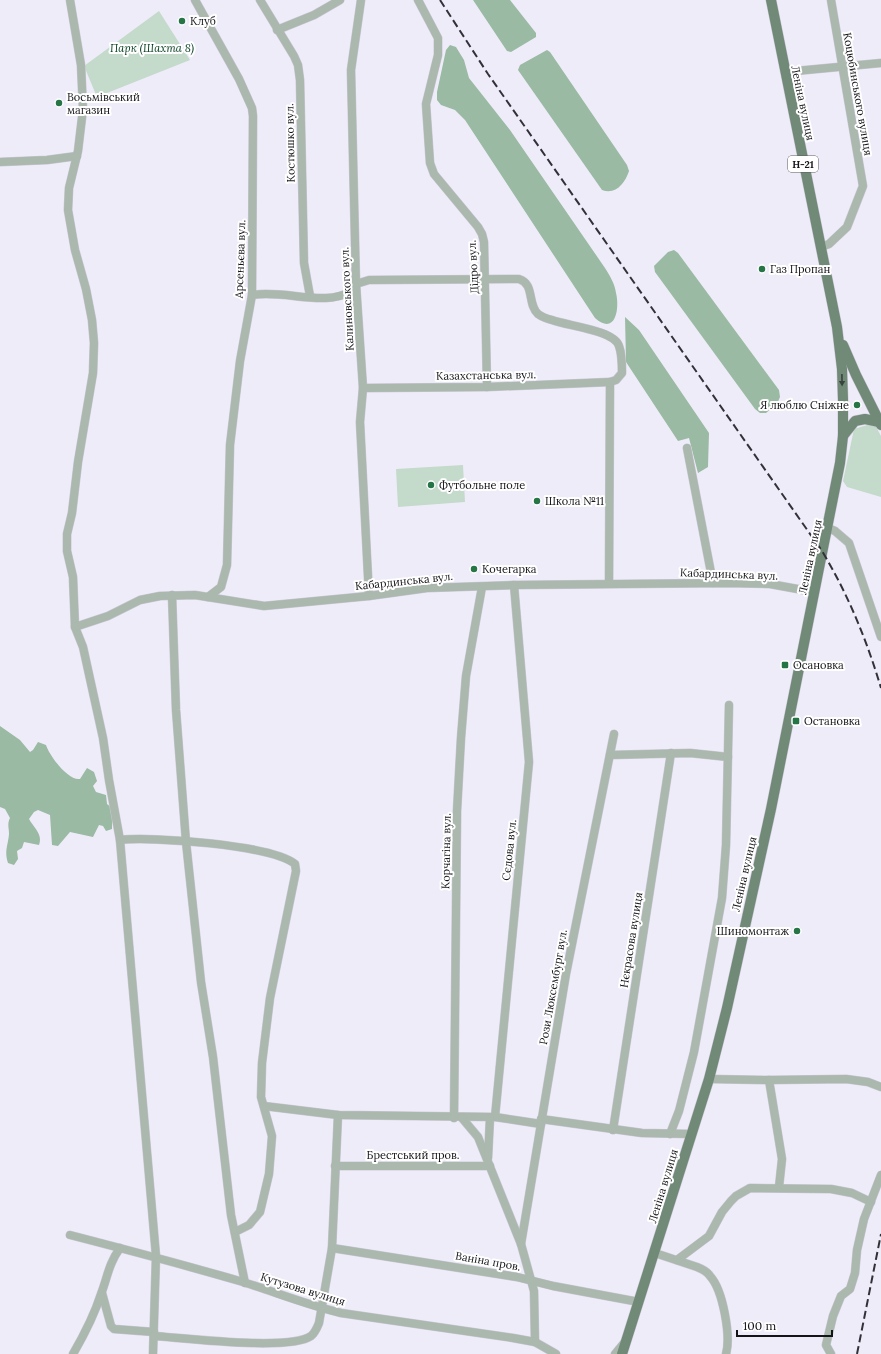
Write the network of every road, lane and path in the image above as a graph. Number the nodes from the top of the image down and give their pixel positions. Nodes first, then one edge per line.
1 (70, 0) edge
2 (195, 0) edge
3 (260, 0) edge
4 (340, 0) edge
5 (361, 0) edge
6 (418, 0) edge
7 (771, 0) edge
8 (831, 0) edge
9 (277, 30) junction
10 (881, 63) edge
11 (843, 66) junction
12 (785, 72) junction
13 (77, 156) junction
14 (0, 162) edge
15 (821, 248) junction
16 (485, 280) junction
17 (356, 287) junction
18 (252, 295) junction
19 (310, 296) junction
20 (837, 327) junction
21 (610, 382) junction
22 (487, 387) junction
23 (363, 388) junction
24 (880, 423) edge
25 (843, 436) junction
26 (687, 448) dead end
27 (828, 528) junction
28 (609, 583) junction
29 (713, 583) junction
30 (514, 585) junction
31 (482, 587) junction
32 (814, 592) junction
33 (172, 595) junction
34 (369, 596) junction
35 (208, 597) junction
36 (76, 627) junction
37 (881, 637) edge
38 (729, 704) dead end
39 (614, 734) dead end
40 (671, 753) junction
41 (610, 755) junction
42 (728, 757) junction
43 (120, 840) junction
44 (186, 842) junction
45 (709, 1079) junction
46 (768, 1080) junction
47 (881, 1087) edge
48 (264, 1106) junction
49 (338, 1115) junction
50 (458, 1118) junction
51 (493, 1118) junction
52 (541, 1122) junction
53 (613, 1130) junction
54 (670, 1134) junction
55 (691, 1134) junction
56 (489, 1164) junction
57 (335, 1166) junction
58 (881, 1175) edge
59 (779, 1187) junction
60 (871, 1202) junction
61 (235, 1232) junction
62 (70, 1235) dead end
63 (521, 1244) junction
64 (120, 1248) junction
65 (332, 1248) junction
66 (655, 1253) junction
67 (156, 1256) junction
68 (677, 1260) junction
69 (531, 1280) junction
70 (245, 1283) junction
71 (102, 1293) junction
72 (639, 1302) junction
73 (321, 1308) junction
74 (154, 1334) junction
75 (626, 1341) junction
76 (535, 1342) junction
77 (73, 1354) edge
78 (153, 1354) edge
79 (556, 1354) edge
80 (615, 1354) edge
81 (622, 1354) edge
82 (726, 1354) edge
83 (831, 1354) edge

1 - 13 street
2 - 18 street, Арсеньєва вул.
3 - 9 street, Костюшко вул.
4 - 9 street
5 - 17 street, Калиновського вул.
6 - 16 street, Дідро вул.
7 - 12 main road, Леніна вулиця / Н-21
8 - 11 street, Коцюбинського вулиця
9 - 19 street, Костюшко вул.
10 - 11 street
11 - 12 street
11 - 15 street, Коцюбинського вулиця
12 - 15 main road, Леніна вулиця / Н-21
13 - 14 street
13 - 36 street
15 - 20 main road, Леніна вулиця / Н-21
16 - 17 street
16 - 21 street
16 - 22 street, Дідро вул.
17 - 19 street
17 - 23 street, Калиновського вул.
18 - 19 street
18 - 35 street, Арсеньєва вул.
20 - 24 main road, Н-21
20 -> 25 main road, Леніна вулиця
21 - 22 street, Казахстанська вул.
21 - 28 street
22 - 23 street, Казахстанська вул.
23 - 34 street, Калиновського вул.
24 - 25 main road
25 - 27 main road, Леніна вулиця
26 - 29 street
27 - 32 main road, Леніна вулиця
27 - 37 street
28 - 29 street, Кабардинська вул.
28 - 30 street, Кабардинська вул.
29 - 32 street, Кабардинська вул.
30 - 31 street, Кабардинська вул.
30 - 51 street, Сєдова вул.
31 - 34 street, Кабардинська вул.
31 - 50 street, Корчагіна вул.
32 - 45 main road, Леніна вулиця
33 - 35 street, Кабардинська вул.
33 - 36 street, Кабардинська вул.
33 - 44 street
34 - 35 street, Кабардинська вул.
36 - 43 street
38 - 42 street
39 - 41 street, Рози Люксембург вул.
40 - 41 street
40 - 42 street
40 - 53 street, Нєкрасова вулиця
41 - 52 street, Рози Люксембург вул.
42 - 54 street
43 - 44 street
43 - 67 street
44 - 48 street
44 - 61 street
45 - 46 street
45 - 55 main road, Леніна вулиця
46 - 47 street
46 - 59 street
48 - 49 street
48 - 61 street
49 - 50 street
49 - 57 street
50 - 51 street
50 - 56 street
51 - 52 street
51 - 56 street, Сєдова вул.
52 - 53 street
52 - 63 street, Рози Люксембург вул.
53 - 54 street
54 - 55 street
55 - 66 main road, Леніна вулиця
56 - 57 street, Брестський пров.
56 - 63 street
57 - 65 street
58 - 60 street
59 - 60 street
59 - 68 street
60 - 83 street
61 - 70 street
62 - 64 street, Кутузова вулиця
63 - 69 street
64 - 67 street, Кутузова вулиця
64 - 71 street
65 - 69 street, Ваніна пров.
65 - 73 street
66 - 68 street
66 - 72 main road, Леніна вулиця
67 - 70 street, Кутузова вулиця
67 - 74 street
68 - 82 street
69 - 72 street, Ваніна пров.
69 - 76 street
70 - 73 street, Кутузова вулиця
71 - 74 street
71 - 77 street
72 - 75 main road, Леніна вулиця
73 - 74 street
73 - 76 street, Кутузова вулиця
74 - 78 street
75 - 80 street
75 - 81 main road, Леніна вулиця
76 - 79 street, Кутузова вулиця

